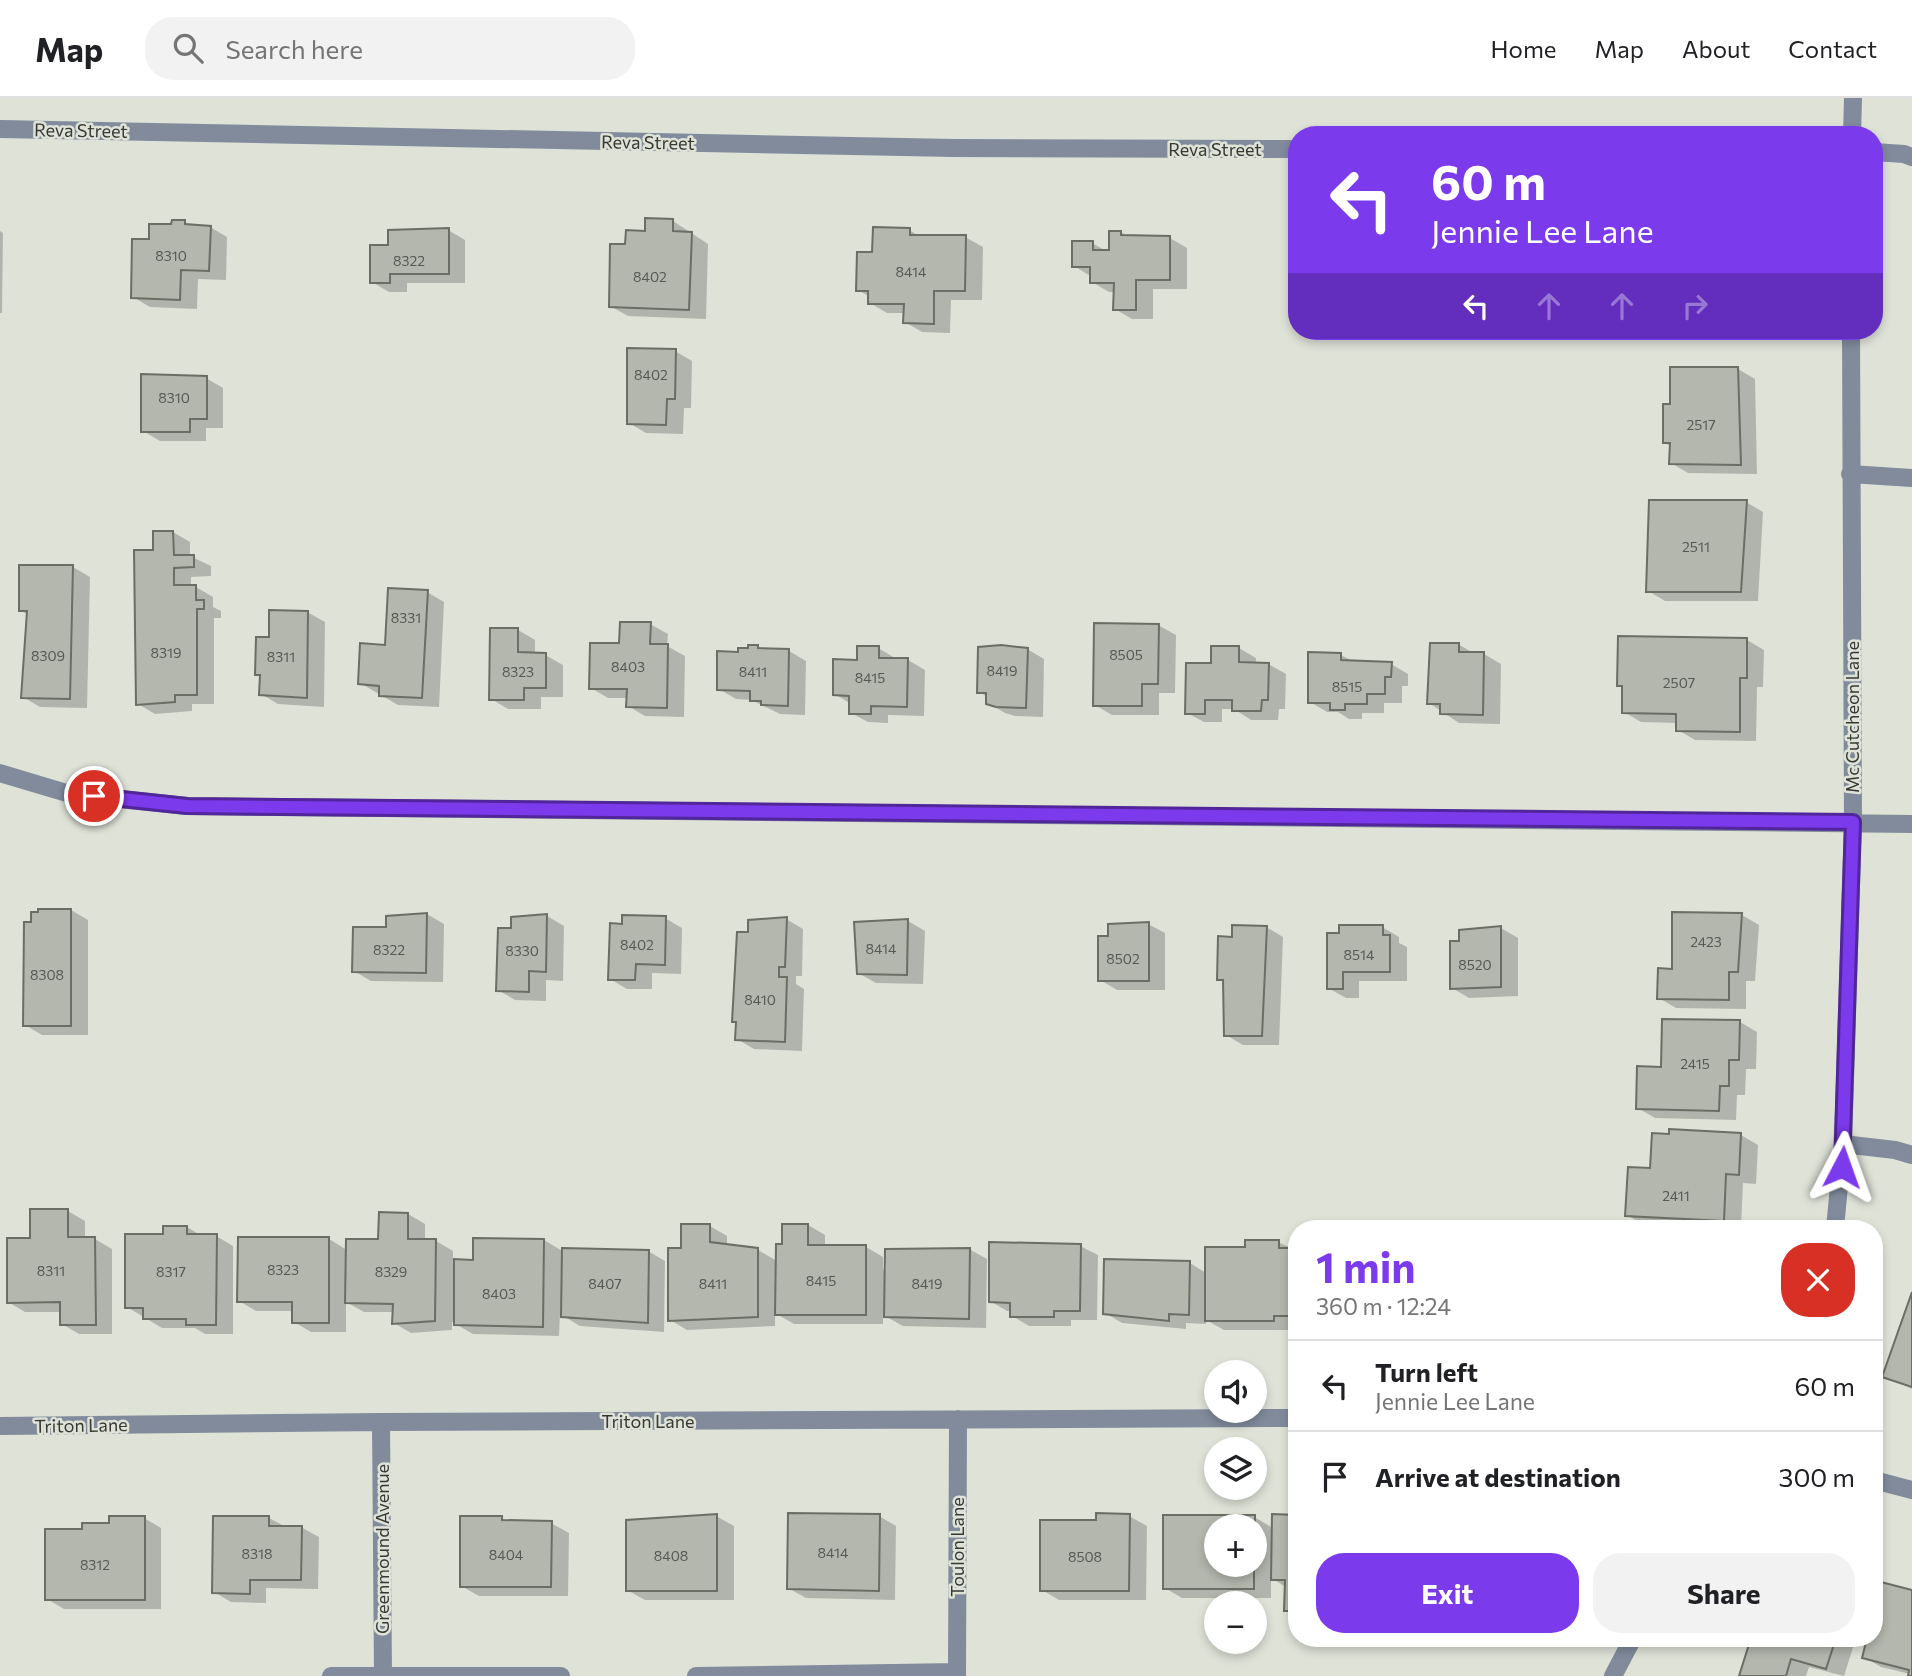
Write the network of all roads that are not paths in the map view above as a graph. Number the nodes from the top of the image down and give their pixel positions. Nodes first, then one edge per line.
1 (1853, 98) edge
2 (1852, 126) edge
3 (0, 129) edge
4 (1288, 149) edge
5 (1883, 153) edge
6 (1912, 157) edge
7 (1851, 340) edge
8 (1850, 474) junction
9 (1912, 478) edge
10 (0, 773) edge
11 (1853, 822) junction
12 (1912, 824) edge
13 (1843, 1144) junction
14 (1912, 1155) edge
15 (1836, 1220) edge
16 (1288, 1418) edge
17 (958, 1419) junction
18 (381, 1422) junction
19 (0, 1426) edge
20 (1883, 1482) edge
21 (1912, 1490) edge
22 (1628, 1647) edge
23 (957, 1674) edge
24 (331, 1676) edge
25 (383, 1676) edge
26 (561, 1676) edge
27 (696, 1676) edge
28 (1613, 1676) edge

1 - 2 street
3 - 4 street, Reva Street
5 - 6 street
7 - 8 street, Mc Cutcheon Lane
8 - 9 street
8 - 11 street, Mc Cutcheon Lane
10 - 11 street
11 - 12 street
11 - 13 street, Mc Cutcheon Lane
13 - 14 street
13 - 15 street, Mc Cutcheon Lane
16 - 17 street, Triton Lane
17 - 18 street, Triton Lane
17 - 23 street, Toulon Lane
18 - 19 street, Triton Lane
18 - 25 street, Greenmound Avenue
20 - 21 street
22 - 28 street
23 - 27 street
24 - 25 street
25 - 26 street

